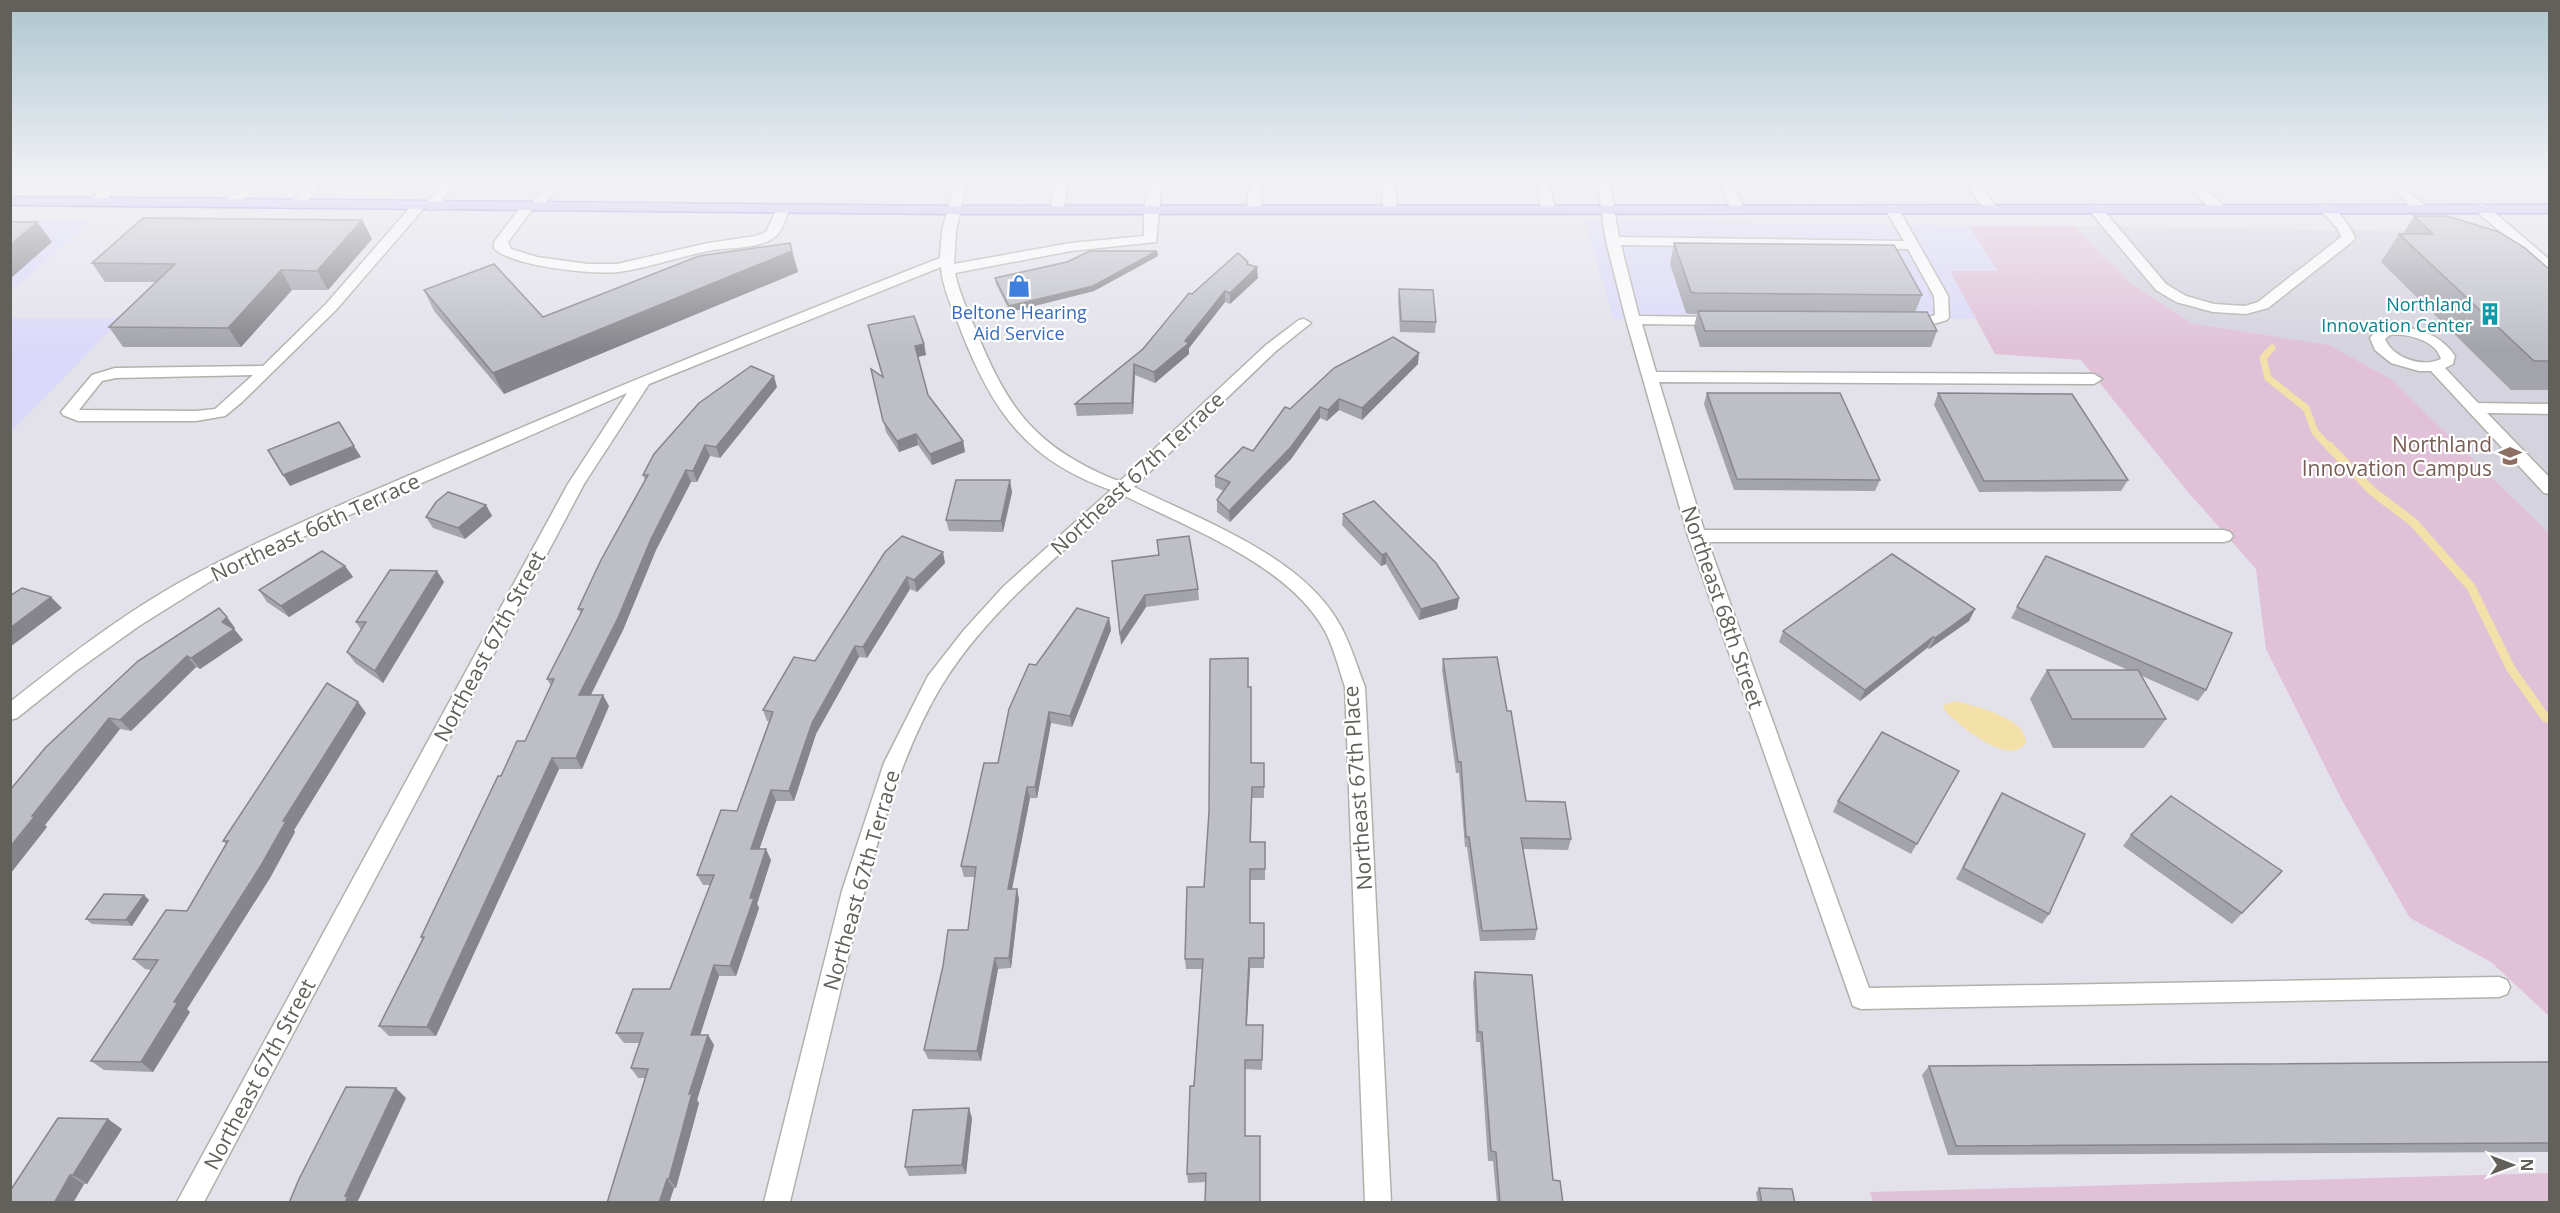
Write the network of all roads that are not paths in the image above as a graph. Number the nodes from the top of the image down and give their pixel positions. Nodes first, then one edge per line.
1 (397, 237) edge
2 (506, 237) edge
3 (766, 237) edge
4 (949, 237) edge
5 (1151, 237) edge
6 (1612, 237) edge
7 (1908, 237) edge
8 (2118, 237) edge
9 (2347, 237) edge
10 (2514, 237) edge
11 (1613, 241) junction
12 (1913, 245) junction
13 (946, 266) junction
14 (2550, 267) edge
15 (1633, 320) junction
16 (1727, 321) edge
17 (1892, 322) edge
18 (1304, 323) dead end
19 (2435, 367) dead end
20 (266, 370) junction
21 (1650, 377) junction
22 (2094, 379) dead end
23 (643, 381) junction
24 (2476, 408) junction
25 (2550, 410) edge
26 (1123, 488) junction
27 (2550, 489) edge
28 (1697, 536) junction
29 (2224, 536) dead end
30 (10, 713) edge
31 (2499, 987) dead end
32 (190, 1203) edge
33 (777, 1203) edge
34 (1378, 1203) edge

1 - 20 street
2 - 3 street
4 - 13 street, Northeast 67th Place
5 - 13 street
6 - 11 street, Northeast 68th Street
7 - 12 street
8 - 9 street
10 - 14 street
11 - 12 street
11 - 15 street, Northeast 68th Street
12 - 17 street
13 - 23 street
13 - 26 street, Northeast 67th Place
15 - 16 street
15 - 21 street, Northeast 68th Street
18 - 26 street, Northeast 67th Terrace
19 - 24 street
20 - 20 street
21 - 22 street
21 - 28 street, Northeast 68th Street
23 - 30 street, Northeast 66th Terrace
23 - 32 street, Northeast 67th Street
24 - 25 street
24 - 27 street
26 - 33 street, Northeast 67th Terrace
26 - 34 street, Northeast 67th Place
28 - 29 street
28 - 31 street, Northeast 68th Street

